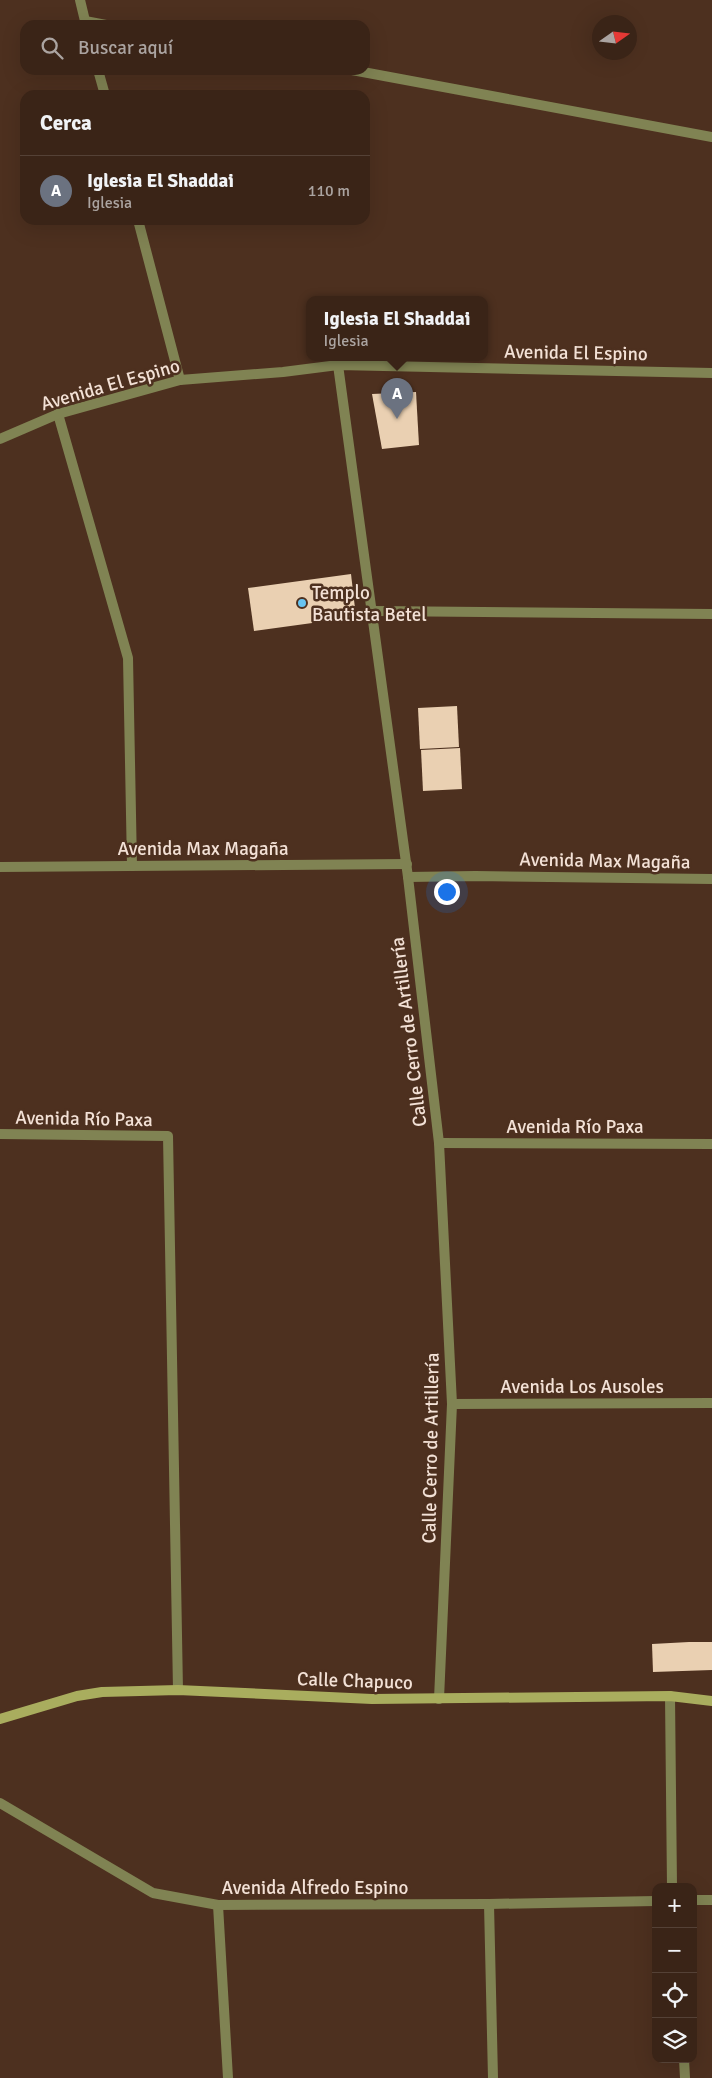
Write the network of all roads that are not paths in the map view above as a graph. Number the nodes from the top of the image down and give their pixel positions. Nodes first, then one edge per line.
1 (80, 0) edge
2 (85, 20) edge
3 (370, 73) edge
4 (99, 75) edge
5 (104, 90) edge
6 (712, 136) edge
7 (139, 225) edge
8 (338, 365) junction
9 (712, 373) edge
10 (180, 380) junction
11 (58, 414) junction
12 (0, 439) edge
13 (373, 611) junction
14 (712, 614) edge
15 (407, 864) junction
16 (132, 866) junction
17 (0, 867) edge
18 (408, 877) junction
19 (712, 879) edge
20 (0, 1134) edge
21 (439, 1143) junction
22 (712, 1144) edge
23 (712, 1403) edge
24 (452, 1404) junction
25 (178, 1690) junction
26 (670, 1696) junction
27 (440, 1699) junction
28 (712, 1701) edge
29 (0, 1719) edge
30 (0, 1803) edge
31 (672, 1883) edge
32 (697, 1900) edge
33 (712, 1900) edge
34 (652, 1901) edge
35 (489, 1904) junction
36 (218, 1905) junction
37 (684, 2063) edge
38 (228, 2078) edge
39 (493, 2078) edge
40 (686, 2078) edge

1 - 2 street
3 - 6 street
4 - 5 street
7 - 10 street
8 - 9 street, Avenida El Espino
8 - 10 street, Avenida El Espino
8 - 13 street, Calle Cerro de Artillería
10 - 11 street, Avenida El Espino
11 - 12 street, Avenida El Espino
11 - 16 street
13 - 14 street
13 - 15 street, Calle Cerro de Artillería
15 - 16 street, Avenida Max Magaña
15 - 18 street, Calle Cerro de Artillería
16 - 17 street, Avenida Max Magaña
18 - 19 street, Avenida Max Magaña
18 - 21 street, Calle Cerro de Artillería
20 - 25 street, Avenida Río Paxa
21 - 22 street, Avenida Río Paxa
21 - 24 street, Calle Cerro de Artillería
23 - 24 street, Avenida Los Ausoles
24 - 27 street, Calle Cerro de Artillería
25 - 27 street, Calle Chapuco
25 - 29 street, Calle Chapuco
26 - 27 street, Calle Chapuco
26 - 28 street, Calle Chapuco
26 - 31 street
30 - 36 street, Avenida Alfredo Espino
32 - 33 street
34 - 35 street, Avenida Alfredo Espino
35 - 36 street, Avenida Alfredo Espino
35 - 39 street
36 - 38 street
37 - 40 street

